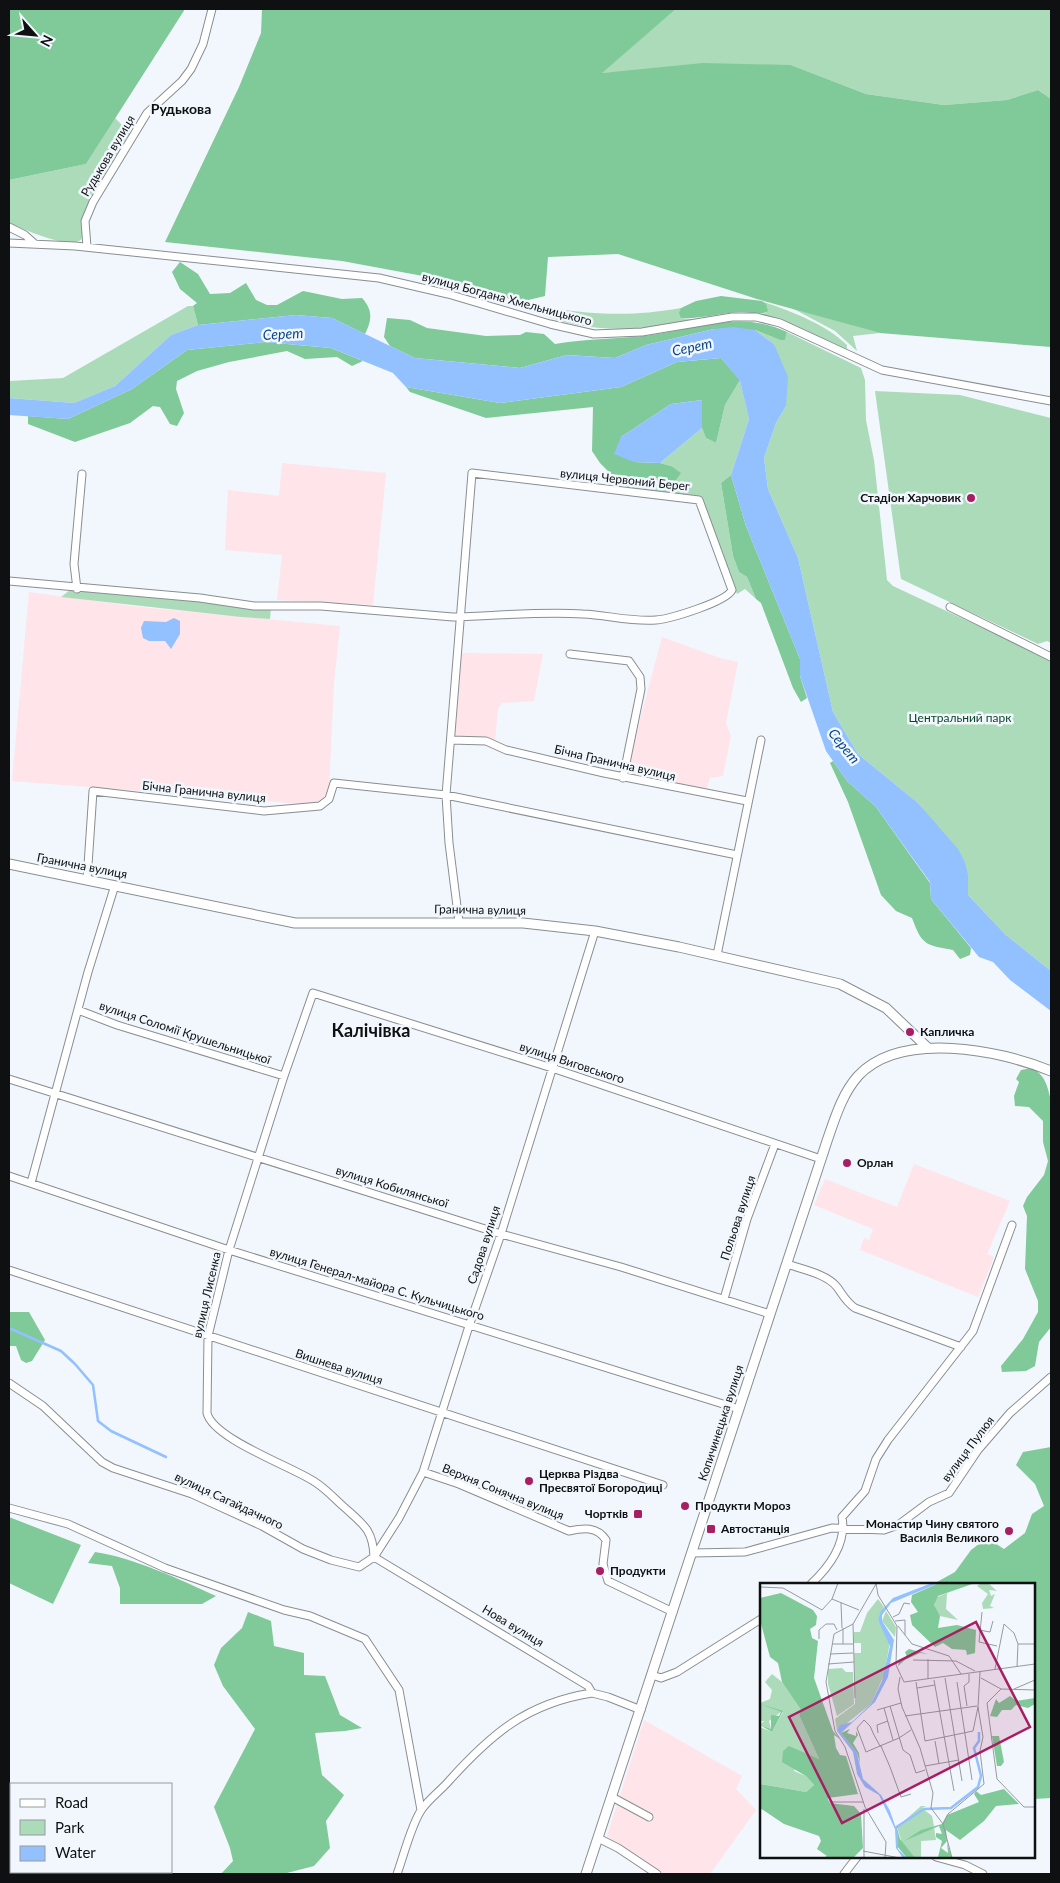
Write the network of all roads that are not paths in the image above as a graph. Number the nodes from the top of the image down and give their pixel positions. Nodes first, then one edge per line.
1 (212, 9) edge
2 (9, 227) edge
3 (9, 243) edge
4 (34, 243) junction
5 (87, 247) junction
6 (1051, 401) edge
7 (82, 474) dead end
8 (9, 582) edge
9 (77, 589) junction
10 (950, 607) dead end
11 (460, 617) junction
12 (570, 654) dead end
13 (1051, 657) edge
14 (451, 740) junction
15 (761, 740) dead end
16 (623, 778) junction
17 (446, 795) junction
18 (747, 801) junction
19 (738, 855) junction
20 (9, 864) edge
21 (87, 880) junction
22 (116, 885) junction
23 (459, 922) junction
24 (595, 931) junction
25 (717, 955) junction
26 (313, 993) joint
27 (78, 1010) junction
28 (928, 1048) junction
29 (552, 1068) junction
30 (1051, 1071) edge
31 (284, 1076) junction
32 (9, 1079) edge
33 (54, 1092) junction
34 (775, 1144) junction
35 (258, 1157) junction
36 (821, 1158) junction
37 (9, 1176) edge
38 (31, 1183) junction
39 (1012, 1225) dead end
40 (501, 1234) junction
41 (229, 1250) junction
42 (787, 1264) junction
43 (9, 1270) edge
44 (724, 1299) junction
45 (770, 1314) junction
46 (468, 1326) junction
47 (208, 1336) junction
48 (961, 1347) junction
49 (1051, 1377) edge
50 (9, 1384) edge
51 (739, 1409) junction
52 (442, 1413) junction
53 (423, 1472) junction
54 (663, 1485) dead end
55 (9, 1508) edge
56 (844, 1530) junction
57 (692, 1553) junction
58 (374, 1557) junction
59 (812, 1583) edge
60 (673, 1612) junction
61 (760, 1620) edge
62 (652, 1676) junction
63 (592, 1693) junction
64 (640, 1710) junction
65 (612, 1798) junction
66 (421, 1810) junction
67 (649, 1817) dead end
68 (598, 1838) junction
69 (856, 1858) edge
70 (941, 1858) edge
71 (397, 1874) edge
72 (586, 1874) edge
73 (656, 1874) edge
74 (844, 1874) edge
75 (982, 1874) edge

1 - 5 street, Рудькова вулиця
2 - 4 street
3 - 4 street, вулиця Богдана Хмельницького
4 - 5 street, вулиця Богдана Хмельницького
5 - 6 street, вулиця Богдана Хмельницького
7 - 9 street
8 - 9 street
9 - 11 street
10 - 13 street
11 - 11 street, вулиця Червоний Берег
11 - 14 street
12 - 16 street
14 - 16 street, Бічна Гранична вулиця
14 - 17 street
15 - 18 street
16 - 18 street, Бічна Гранична вулиця
17 - 19 street, Бічна Гранична вулиця
17 - 21 street, Бічна Гранична вулиця
17 - 23 street
18 - 19 street
19 - 25 street
20 - 21 main road, Гранична вулиця
21 - 22 main road, Гранична вулиця
22 - 23 main road, Гранична вулиця
22 - 27 street
23 - 24 main road, Гранична вулиця
24 - 25 main road, Гранична вулиця
24 - 29 street, Садова вулиця
25 - 28 main road, Гранична вулиця
26 - 29 street, вулиця Виговського
26 - 31 street, вулиця Лисенка
27 - 31 street, вулиця Соломії Крушельницької
27 - 33 street
28 - 30 main road, Копичинецька вулиця
28 - 36 main road, Копичинецька вулиця
29 - 34 street, вулиця Виговського
29 - 40 street, Садова вулиця
31 - 35 street, вулиця Лисенка
32 - 33 street, вулиця Кобилянської
33 - 35 street, вулиця Кобилянської
33 - 38 street
34 - 36 street, вулиця Виговського
34 - 44 street, Польова вулиця
35 - 40 street, вулиця Кобилянської
35 - 41 street, вулиця Лисенка
36 - 42 main road, Копичинецька вулиця
37 - 38 street, вулиця Генерал-майора С. Кульчицького
38 - 41 street, вулиця Генерал-майора С. Кульчицького
39 - 48 street
40 - 44 street, вулиця Кобилянської
40 - 46 street, Садова вулиця
41 - 46 street, вулиця Генерал-майора С. Кульчицького
41 - 47 street, вулиця Лисенка
42 - 45 main road, Копичинецька вулиця
42 - 48 street
43 - 47 street, Вишнева вулиця
44 - 45 street, вулиця Кобилянської
45 - 51 main road, Копичинецька вулиця
46 - 51 street, вулиця Генерал-майора С. Кульчицького
46 - 52 street, Садова вулиця
47 - 52 street, Вишнева вулиця
47 - 58 street, вулиця Лисенка
48 - 56 street
49 - 56 street, вулиця Пулюя
50 - 58 street, вулиця Сагайдачного
51 - 57 main road, Копичинецька вулиця
52 - 53 street, Садова вулиця
52 - 54 street, Вишнева вулиця
53 - 58 street, Садова вулиця
53 - 60 street, Верхня Сонячна вулиця
55 - 66 street
56 - 57 street, вулиця Пулюя
56 - 59 street
57 - 60 main road, Копичинецька вулиця
58 - 63 street, Нова вулиця
60 - 62 main road, Копичинецька вулиця
61 - 62 street
62 - 64 main road, Копичинецька вулиця
63 - 64 street, Нова вулиця
63 - 66 street
64 - 65 main road, Копичинецька вулиця
65 - 67 street
65 - 68 main road, Копичинецька вулиця
66 - 71 street
68 - 72 main road, Копичинецька вулиця
68 - 73 street
69 - 74 street
70 - 75 street

